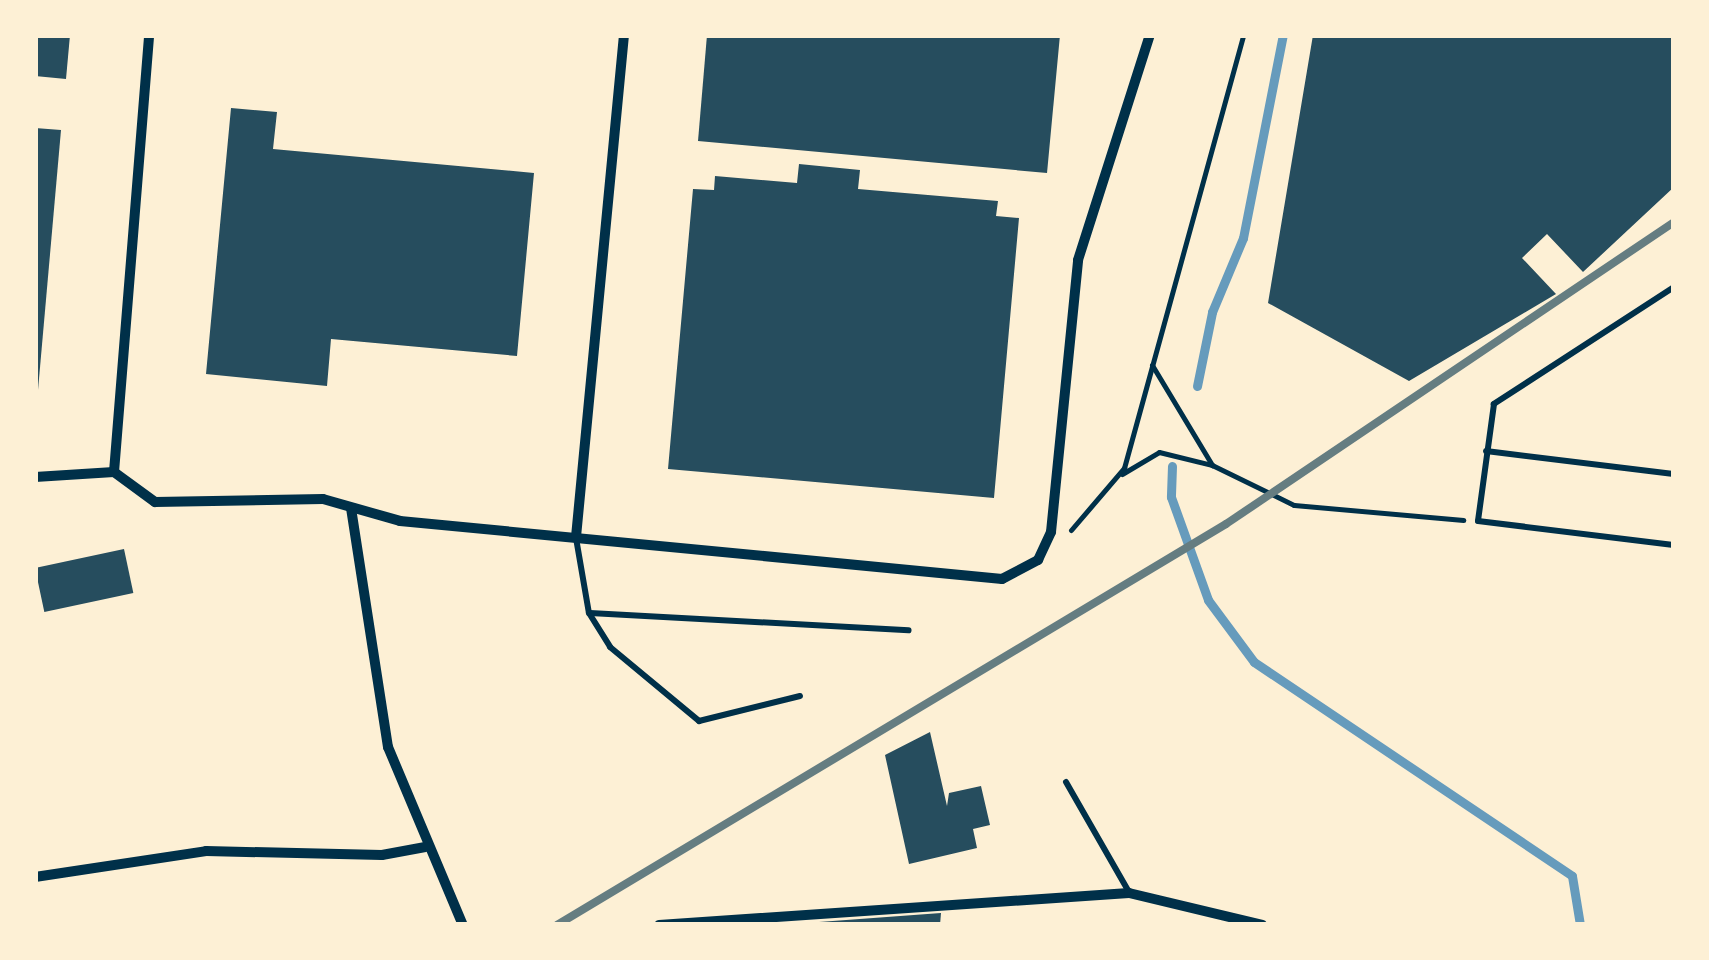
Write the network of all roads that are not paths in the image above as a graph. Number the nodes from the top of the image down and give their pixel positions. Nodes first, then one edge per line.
1 (149, 35) edge
2 (624, 35) edge
3 (1150, 35) edge
4 (1674, 287) edge
5 (1486, 451) junction
6 (114, 472) junction
7 (1674, 474) edge
8 (35, 477) edge
9 (351, 508) junction
10 (576, 537) junction
11 (1674, 545) edge
12 (589, 612) junction
13 (909, 630) dead end
14 (800, 696) dead end
15 (1066, 782) dead end
16 (425, 847) junction
17 (35, 877) edge
18 (1130, 894) junction
19 (463, 925) edge
20 (659, 925) edge
21 (1262, 925) edge

1 - 6 street
2 - 10 street
3 - 10 street
4 - 5 lane
5 - 7 lane
5 - 11 lane
6 - 8 street
6 - 9 street
9 - 10 street
9 - 16 street
10 - 12 lane
12 - 13 lane
12 - 14 lane
15 - 18 lane
16 - 17 street
16 - 19 street
18 - 20 street
18 - 21 street

